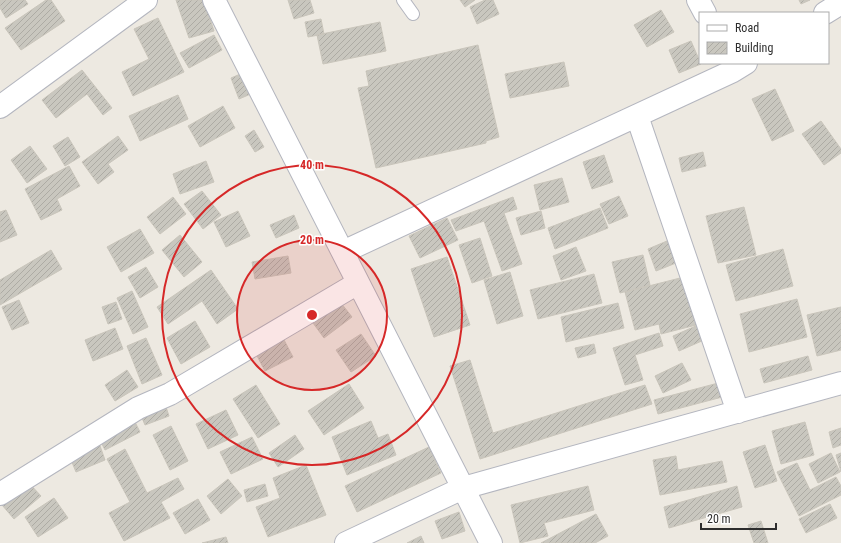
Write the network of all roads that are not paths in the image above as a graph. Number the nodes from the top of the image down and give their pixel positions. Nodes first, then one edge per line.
1 (146, 0) edge
2 (214, 0) edge
3 (403, 0) edge
4 (698, 0) edge
5 (841, 2) edge
6 (704, 12) edge
7 (826, 12) edge
8 (413, 14) dead end
9 (736, 66) edge
10 (0, 107) edge
11 (637, 116) junction
12 (343, 252) junction
13 (358, 283) junction
14 (841, 383) edge
15 (738, 412) junction
16 (463, 488) junction
17 (0, 494) edge
18 (346, 543) edge
19 (491, 543) edge

1 - 10 street
2 - 12 street
3 - 8 lane
4 - 6 street
5 - 7 street
9 - 11 street
11 - 12 street
11 - 15 street
12 - 13 street
13 - 16 street
13 - 17 street
14 - 15 street
15 - 16 street
16 - 18 street
16 - 19 street

